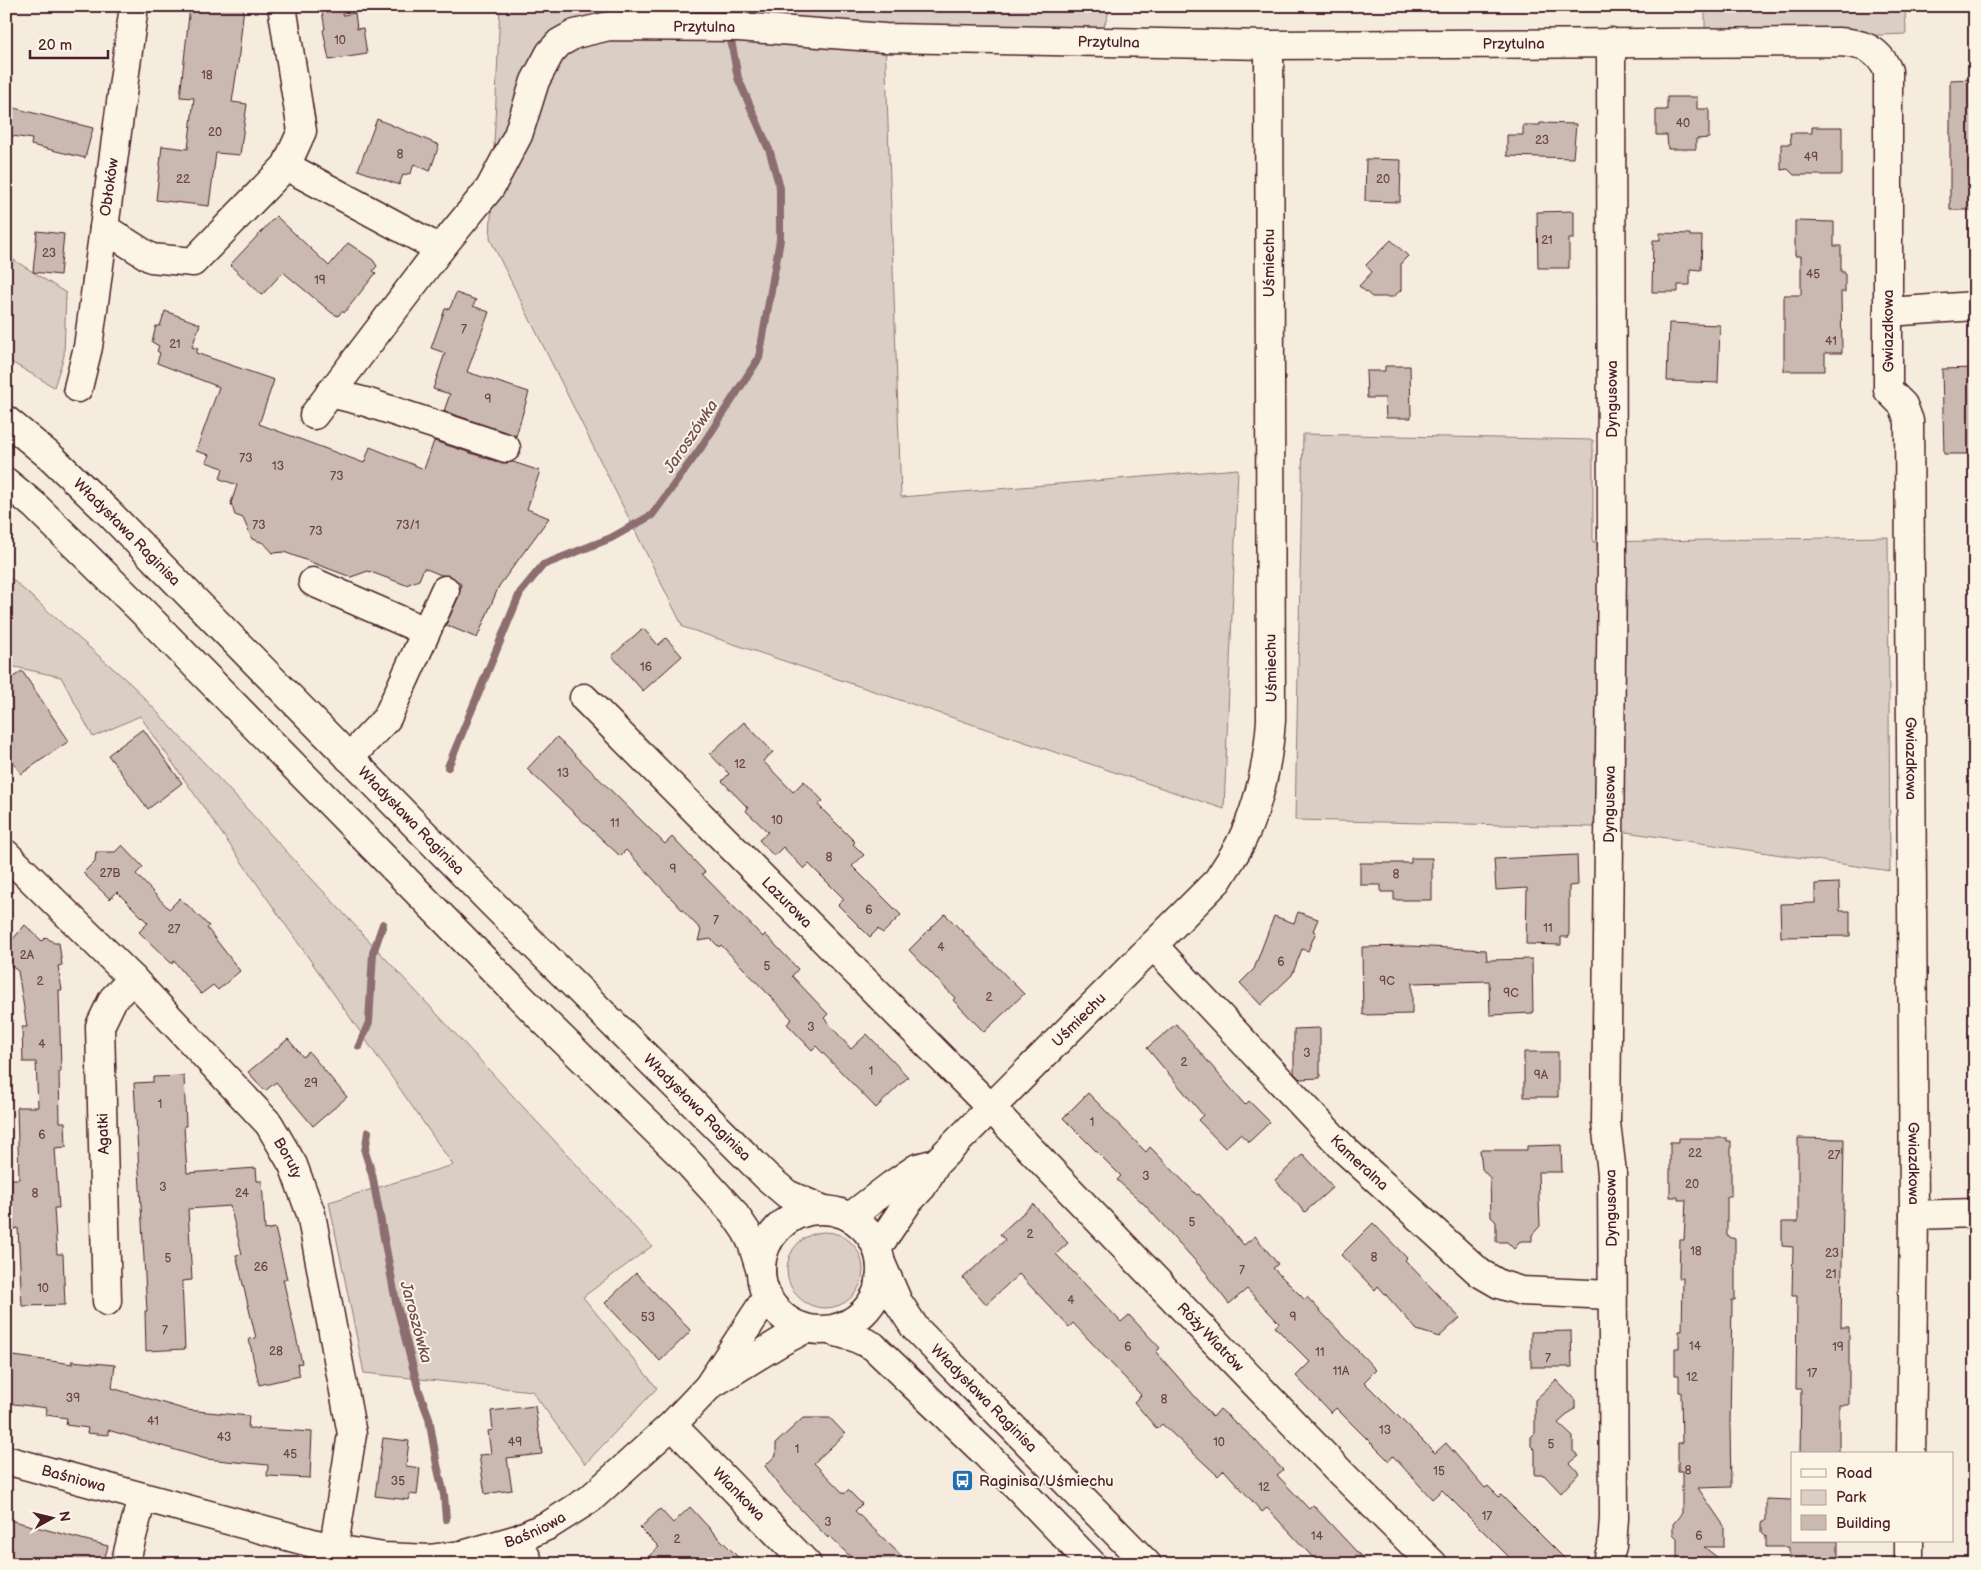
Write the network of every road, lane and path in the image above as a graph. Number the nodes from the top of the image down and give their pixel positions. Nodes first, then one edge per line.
1 (134, 6) edge
2 (282, 6) edge
3 (1611, 42) junction
4 (1269, 45) junction
5 (1888, 71) joint
6 (286, 166) junction
7 (104, 228) junction
8 (440, 249) junction
9 (1975, 306) edge
10 (1888, 312) junction
11 (78, 388) dead end
12 (330, 393) junction
13 (314, 415) dead end
14 (6, 420) edge
15 (506, 448) dead end
16 (6, 482) edge
17 (313, 582) dead end
18 (445, 590) dead end
19 (425, 631) junction
20 (584, 698) dead end
21 (349, 758) junction
22 (6, 854) edge
23 (1153, 945) junction
24 (133, 979) junction
25 (990, 1107) junction
26 (936, 1163) junction
27 (824, 1210) junction
28 (1975, 1213) edge
29 (1914, 1214) junction
30 (850, 1217) junction
31 (879, 1256) junction
32 (764, 1284) junction
33 (1612, 1295) junction
34 (107, 1301) dead end
35 (817, 1329) junction
36 (708, 1387) junction
37 (672, 1425) junction
38 (1911, 1452) edge
39 (6, 1460) edge
40 (142, 1497) junction
41 (518, 1538) junction
42 (1909, 1542) edge
43 (333, 1556) edge
44 (124, 1564) edge
45 (529, 1564) edge
46 (807, 1564) edge
47 (1092, 1564) edge
48 (1147, 1564) edge
49 (1433, 1564) edge
50 (1606, 1564) edge
51 (1909, 1564) edge

1 - 7 street, Obłoków
2 - 6 street, Obłoków
3 - 4 street, Przytulna
3 - 5 street, Przytulna
3 - 33 street, Dyngusowa
4 - 8 street, Przytulna
4 - 23 street, Uśmiechu
5 - 10 street, Gwiazdkowa
6 - 7 street, Obłoków
6 - 8 street
7 - 11 street
8 - 12 street
9 - 10 street
10 - 29 street, Gwiazdkowa
12 - 13 street
12 - 15 street
14 - 21 street, Władysława Raginisa
16 - 32 street
17 - 19 street
18 - 19 street
19 - 21 street
20 - 25 street, Lazurowa
21 - 27 street, Władysława Raginisa
22 - 24 street, Boruty
23 - 25 street, Uśmiechu
23 - 33 street, Kameralna
24 - 34 street, Agatki
24 - 43 street, Boruty
25 - 26 street, Uśmiechu
25 - 49 street, Róży Wiatrów
26 - 30 street, Uśmiechu
26 - 31 street, Uśmiechu
27 - 30 street
27 - 32 street
28 - 29 street
29 - 38 street, Gwiazdkowa
30 - 31 street
31 - 35 street
31 - 48 street, Władysława Raginisa
32 - 35 street
32 - 36 street, Baśniowa
33 - 50 street, Dyngusowa
35 - 36 street, Baśniowa
35 - 47 street
36 - 37 street, Baśniowa
37 - 41 street, Baśniowa
37 - 46 street, Wiankowa
39 - 40 street, Baśniowa
40 - 43 street, Baśniowa
40 - 44 street
41 - 43 street, Baśniowa
41 - 45 street
42 - 51 street

